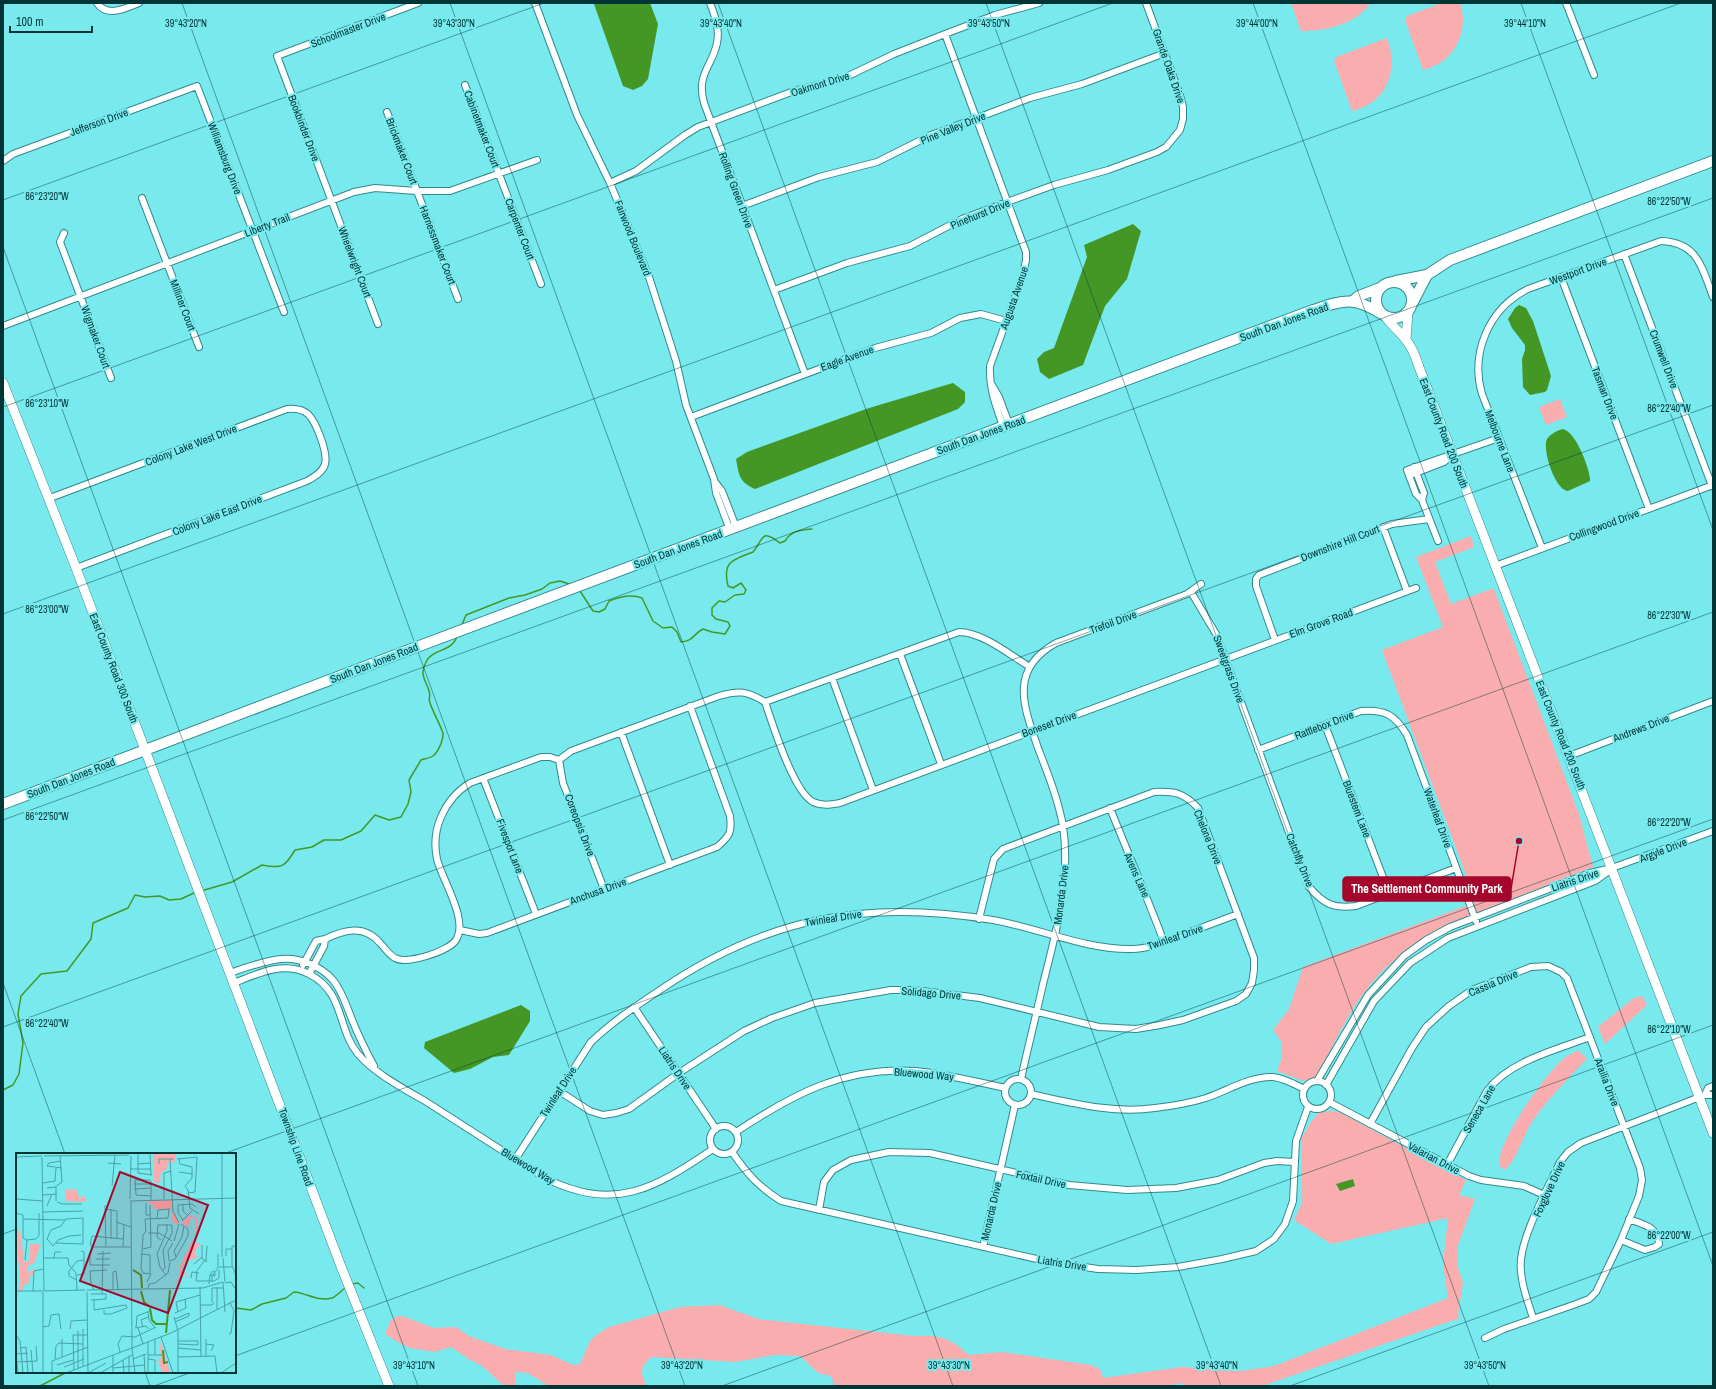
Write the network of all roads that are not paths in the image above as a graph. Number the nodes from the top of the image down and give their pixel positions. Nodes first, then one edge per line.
1 (96, 3) edge
2 (139, 3) edge
3 (418, 3) edge
4 (535, 3) edge
5 (710, 3) edge
6 (1039, 3) edge
7 (1146, 3) edge
8 (1566, 3) edge
9 (945, 34) junction
10 (1165, 53) junction
11 (277, 56) joint
12 (1594, 75) dead end
13 (465, 85) dead end
14 (197, 86) joint
15 (387, 112) dead end
16 (976, 118) junction
17 (711, 122) junction
18 (1180, 130) joint
19 (537, 160) dead end
20 (3, 161) edge
21 (1713, 161) edge
22 (499, 173) junction
23 (610, 183) junction
24 (417, 191) junction
25 (142, 198) dead end
26 (331, 200) junction
27 (1008, 202) junction
28 (742, 206) junction
29 (252, 231) junction
30 (64, 233) dead end
31 (1624, 254) junction
32 (166, 263) junction
33 (1427, 275) junction
34 (1561, 277) junction
35 (1392, 282) junction
36 (541, 284) dead end
37 (1380, 288) junction
38 (774, 290) junction
39 (80, 296) junction
40 (1713, 297) edge
41 (458, 298) dead end
42 (1354, 300) junction
43 (1410, 308) junction
44 (284, 312) dead end
45 (1383, 315) junction
46 (1006, 321) junction
47 (378, 324) dead end
48 (3, 326) edge
49 (1487, 331) joint
50 (1406, 339) junction
51 (198, 347) dead end
52 (805, 374) junction
53 (111, 378) dead end
54 (3, 383) edge
55 (690, 417) junction
56 (1006, 425) junction
57 (320, 437) joint
58 (1499, 438) junction
59 (1453, 455) junction
60 (1415, 470) junction
61 (1712, 485) edge
62 (50, 498) junction
63 (1422, 500) junction
64 (1649, 509) junction
65 (1429, 519) junction
66 (1383, 527) junction
67 (733, 529) junction
68 (1438, 542) dead end
69 (1542, 548) junction
70 (1495, 566) junction
71 (76, 568) junction
72 (1201, 584) dead end
73 (1416, 588) dead end
74 (1407, 591) junction
75 (1191, 592) junction
76 (1275, 640) junction
77 (900, 654) junction
78 (1225, 658) junction
79 (1030, 668) junction
80 (832, 678) junction
81 (1713, 701) edge
82 (765, 702) junction
83 (690, 706) junction
84 (1390, 715) joint
85 (1326, 725) junction
86 (1032, 730) junction
87 (621, 732) junction
88 (146, 750) junction
89 (1258, 750) junction
90 (1569, 756) junction
91 (559, 760) junction
92 (941, 764) junction
93 (484, 778) junction
94 (873, 790) junction
95 (3, 804) edge
96 (1110, 808) junction
97 (1063, 826) junction
98 (1713, 831) edge
99 (670, 865) junction
100 (1456, 868) junction
101 (1612, 868) junction
102 (604, 889) junction
103 (1389, 893) junction
104 (206, 908) joint
105 (536, 914) junction
106 (1238, 914) junction
107 (980, 918) junction
108 (1474, 918) junction
109 (1478, 926) junction
110 (460, 930) junction
111 (1055, 936) junction
112 (325, 938) junction
113 (1164, 942) junction
114 (304, 962) junction
115 (259, 963) junction
116 (313, 966) junction
117 (301, 970) junction
118 (262, 972) junction
119 (230, 973) junction
120 (309, 974) junction
121 (234, 983) junction
122 (634, 1007) junction
123 (1036, 1013) junction
124 (1590, 1037) junction
125 (376, 1069) junction
126 (679, 1073) junction
127 (1021, 1079) junction
128 (1317, 1081) junction
129 (1326, 1085) junction
130 (1713, 1086) edge
131 (1006, 1088) junction
132 (1304, 1089) junction
133 (559, 1091) junction
134 (1031, 1094) junction
135 (1713, 1095) edge
136 (1702, 1096) junction
137 (1329, 1102) junction
138 (1015, 1105) junction
139 (1308, 1107) junction
140 (1370, 1124) junction
141 (1624, 1127) junction
142 (716, 1129) junction
143 (736, 1132) junction
144 (1713, 1133) edge
145 (713, 1149) junction
146 (732, 1152) junction
147 (516, 1158) junction
148 (1294, 1162) junction
149 (1447, 1166) junction
150 (1001, 1170) junction
151 (1544, 1195) junction
152 (819, 1210) junction
153 (1629, 1219) junction
154 (1621, 1240) junction
155 (983, 1247) junction
156 (1533, 1318) junction
157 (1485, 1338) dead end
158 (388, 1386) edge

1 - 2 street
3 - 11 street, Schoolmaster Drive
4 - 23 street, Fairwood Boulevard
5 - 17 street, Rolling Green Drive
6 - 9 street, Oakmont Drive
7 - 10 street, Grande Oaks Drive
8 - 12 street
9 - 16 street, Augusta Avenue
9 - 17 street, Oakmont Drive
10 - 16 street, Pine Valley Drive
10 - 18 street, Grande Oaks Drive
11 - 26 street, Bookbinder Drive
13 - 22 street, Cabinetmaker Court
14 - 20 street, Jefferson Drive
14 - 29 street, Williamsburg Drive
15 - 24 street, Brickmaker Court
16 - 27 street, Augusta Avenue
16 - 28 street, Pine Valley Drive
17 - 23 street, Oakmont Drive
17 - 28 street, Rolling Green Drive
18 - 27 street, Pinehurst Drive
19 - 22 street, Liberty Trail
21 - 33 main road
22 - 24 street, Liberty Trail
22 - 36 street, Carpenter Court
23 - 55 street, Fairwood Boulevard
24 - 26 street, Liberty Trail
24 - 41 street, Harnessmaker Court
25 - 32 street, Milliner Court
26 - 29 street, Liberty Trail
26 - 47 street, Wheelwright Court
27 - 38 street, Pinehurst Drive
27 - 46 street, Augusta Avenue
28 - 38 street, Rolling Green Drive
29 - 32 street, Liberty Trail
29 - 44 street, Williamsburg Drive
30 - 39 street, Wigmaker Court
31 - 34 street, Westport Drive
31 - 40 street, Westport Drive
31 - 61 street, Crumwell Drive
32 - 39 street, Liberty Trail
32 - 51 street, Milliner Court
33 - 35 main road
33 - 43 main road
34 - 49 street, Westport Drive
34 - 64 street, Tasman Drive
35 - 37 main road
35 - 43 main road
37 - 42 main road, South Dan Jones Road
37 - 45 main road
38 - 52 street, Rolling Green Drive
39 - 48 street, Liberty Trail
39 - 53 street, Wigmaker Court
42 - 45 main road
42 - 56 main road, South Dan Jones Road
43 - 45 main road
43 - 50 street
45 - 50 street, East County Road 200 South
46 - 52 street, Eagle Avenue
46 - 56 street, Augusta Avenue
49 - 58 street, Melbourne Lane
50 - 59 street, East County Road 200 South
52 - 55 street, Eagle Avenue
54 - 62 street, East County Road 300 South
55 - 67 street, Fairwood Boulevard
56 - 67 main road, South Dan Jones Road
57 - 62 street, Colony Lake West Drive
57 - 71 street, Colony Lake East Drive
58 - 59 street
58 - 69 street, Melbourne Lane
59 - 60 street
59 - 70 street, East County Road 200 South
60 - 63 street
60 - 63 street
61 - 64 street, Collingwood Drive
62 - 71 street, East County Road 300 South
63 - 65 street
64 - 69 street, Collingwood Drive
65 - 66 street, Downshire Hill Court
65 - 68 street
66 - 74 street
66 - 76 street, Downshire Hill Court
67 - 88 main road, South Dan Jones Road
69 - 70 street, Collingwood Drive
70 - 90 street, East County Road 200 South
71 - 88 street, East County Road 300 South
72 - 75 street, Trefoil Drive
73 - 74 street, Elm Grove Road
74 - 76 street, Elm Grove Road
75 - 78 street, Sweetgrass Drive
75 - 79 street, Trefoil Drive
76 - 78 street, Elm Grove Road
77 - 79 street
77 - 80 street
77 - 92 street
78 - 86 street, Boneset Drive
78 - 89 street, Sweetgrass Drive
79 - 86 street, Monarda Drive
80 - 82 street
80 - 94 street
81 - 90 street, Andrews Drive
82 - 83 street
82 - 94 street, Boneset Drive
83 - 87 street
83 - 99 street, Anchusa Drive
84 - 85 street, Rattlebox Drive
84 - 100 street, Waterleaf Drive
85 - 89 street, Rattlebox Drive
85 - 103 street, Bluestem Lane
86 - 92 street, Boneset Drive
86 - 97 street, Monarda Drive
87 - 91 street
87 - 99 street
88 - 95 main road, South Dan Jones Road
88 - 104 street, East County Road 300 South
89 - 103 street, Catchfly Drive
90 - 101 street, East County Road 200 South
91 - 93 street
91 - 102 street, Coreopsis Drive
92 - 94 street, Boneset Drive
93 - 105 street, Fivespot Lane
93 - 110 street
96 - 97 street, Chelone Drive
96 - 106 street, Chelone Drive
96 - 113 street, Avens Lane
97 - 107 street, Chelone Drive
97 - 111 street, Monarda Drive
98 - 101 street, Argyle Drive
99 - 102 street, Anchusa Drive
100 - 103 street, Catchfly Drive
100 - 108 street, Waterleaf Drive
101 - 108 street, Liatris Drive
101 - 109 street, Liatris Drive
101 - 136 street, East County Road 200 South
102 - 105 street, Anchusa Drive
104 - 119 street, Township Line Road
105 - 110 street, Anchusa Drive
106 - 113 street, Twinleaf Drive
106 - 123 street, Solidago Drive
107 - 111 street, Twinleaf Drive
107 - 122 street, Twinleaf Drive
108 - 109 street, Waterleaf Drive
108 - 128 street, Liatris Drive
109 - 129 street, Liatris Drive
110 - 112 street
111 - 113 street, Twinleaf Drive
111 - 123 street, Monarda Drive
112 - 114 street
112 - 116 street
114 - 115 street, Bluewood Way
114 - 116 street, Bluewood Way
114 - 117 street
115 - 118 street
115 - 119 street, Bluewood Way
116 - 120 street
116 - 125 street, Bluewood Way
117 - 118 street, Bluewood Way
117 - 120 street, Bluewood Way
118 - 121 street, Bluewood Way
119 - 121 street, Township Line Road
120 - 125 street, Bluewood Way
121 - 158 street, Township Line Road
122 - 126 street, Liatris Drive
122 - 133 street, Twinleaf Drive
123 - 126 street, Solidago Drive
123 - 127 street, Monarda Drive
124 - 140 street, Cassia Drive
124 - 141 street, Arailia Drive
124 - 149 street, Seneca Lane
125 - 147 street, Bluewood Way
126 - 133 street, Solidago Drive
126 - 142 street, Liatris Drive
127 - 131 street
127 - 134 street
128 - 129 street
128 - 132 street
129 - 137 street
130 - 136 street
131 - 138 street
131 - 143 street, Bluewood Way
132 - 134 street
132 - 139 street
133 - 147 street, Twinleaf Drive
134 - 138 street
135 - 136 street
136 - 141 street, Foxglove Drive
136 - 144 street, East County Road 200 South
137 - 139 street
137 - 140 street, Valarian Drive
138 - 150 street, Monarda Drive
139 - 148 street, Liatris Drive
140 - 149 street, Valarian Drive
141 - 151 street, Foxglove Drive
141 - 153 street, Arailia Drive
142 - 143 street
142 - 145 street
143 - 146 street
145 - 146 street
145 - 147 street, Bluewood Way
146 - 152 street, Liatris Drive
148 - 150 street, Foxtail Drive
148 - 155 street, Liatris Drive
149 - 151 street, Valarian Drive
150 - 152 street, Foxtail Drive
150 - 155 street, Monarda Drive
151 - 156 street, Foxglove Drive
152 - 155 street, Liatris Drive
153 - 154 street, Arailia Drive
153 - 154 street
154 - 156 street, Arailia Drive
156 - 157 street, Arailia Drive

